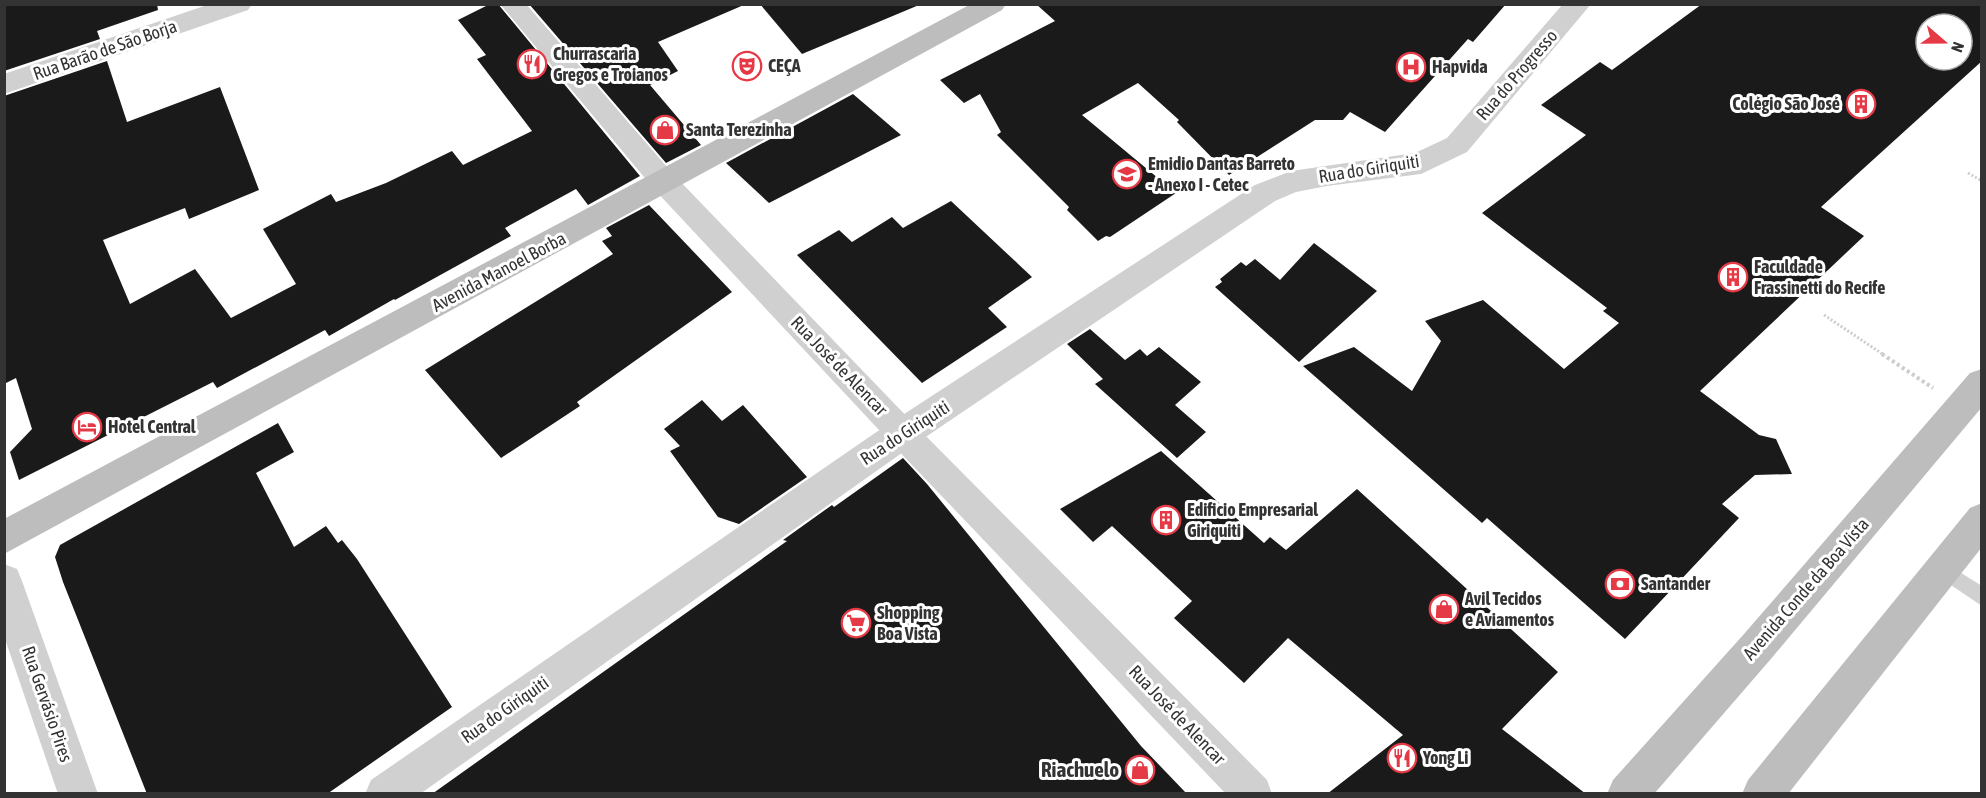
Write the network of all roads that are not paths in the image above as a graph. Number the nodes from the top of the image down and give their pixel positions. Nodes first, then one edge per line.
1 (239, 4) edge
2 (512, 4) edge
3 (993, 4) edge
4 (1578, 4) edge
5 (4, 84) edge
6 (1457, 145) joint
7 (664, 182) junction
8 (1971, 395) edge
9 (904, 435) junction
10 (1982, 519) edge
11 (4, 538) edge
12 (1942, 569) junction
13 (4, 581) edge
14 (1982, 597) edge
15 (78, 794) edge
16 (385, 794) edge
17 (1253, 794) edge
18 (1627, 794) edge
19 (1762, 794) edge

1 - 5 street, Rua Barão de São Borja
2 - 7 street, Rua José de Alencar
3 - 7 main road, Avenida Manoel Borba
4 - 6 street, Rua do Progresso
6 - 9 street, Rua do Giriquiti
7 - 9 street, Rua José de Alencar
7 - 11 main road, Avenida Manoel Borba
8 - 18 main road, Avenida Conde da Boa Vista
9 - 16 street, Rua do Giriquiti
9 - 17 street, Rua José de Alencar
10 - 12 main road
12 - 14 lane
12 - 19 main road
13 - 15 street, Rua Gervásio Pires

